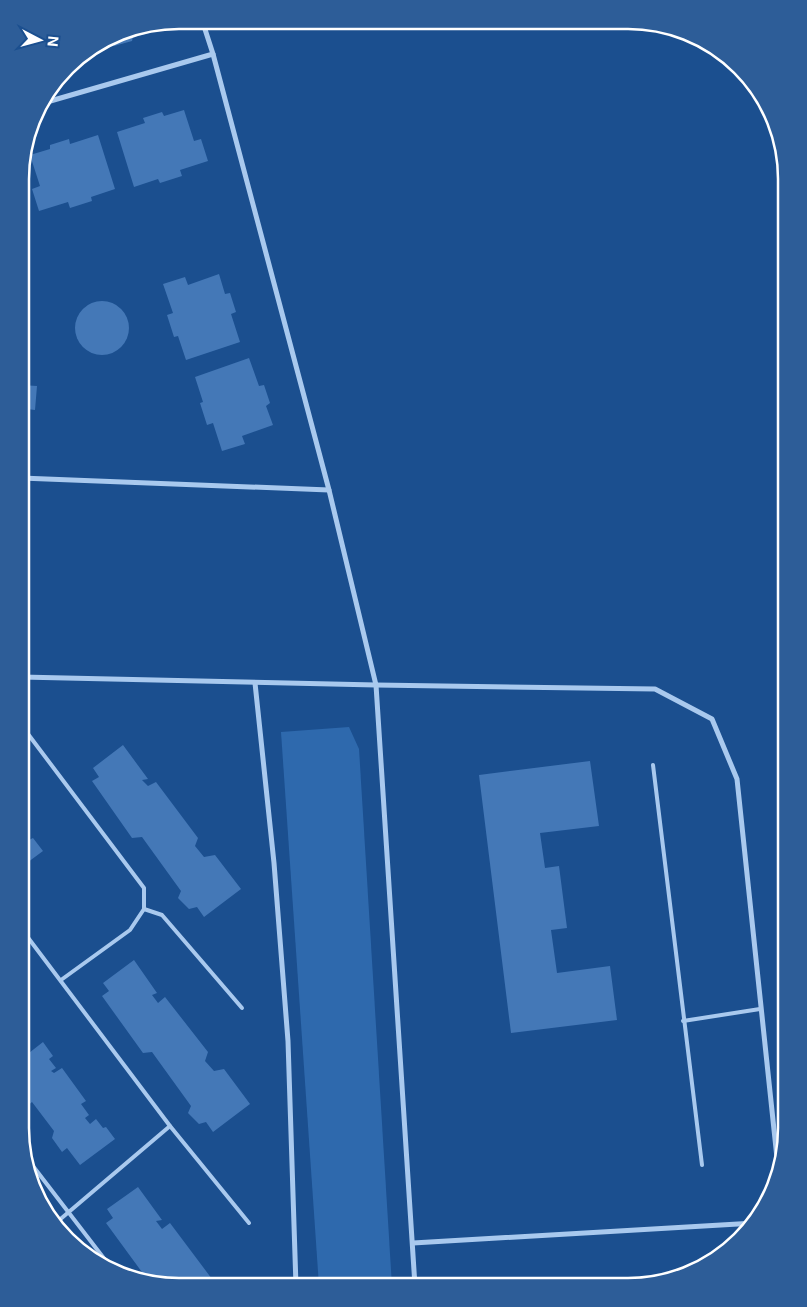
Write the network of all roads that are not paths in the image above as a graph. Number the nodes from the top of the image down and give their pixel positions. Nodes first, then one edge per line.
1 (205, 29) edge
2 (213, 54) junction
3 (51, 101) edge
4 (29, 478) edge
5 (329, 490) junction
6 (29, 677) edge
7 (255, 683) junction
8 (376, 685) junction
9 (29, 735) edge
10 (653, 765) dead end
11 (144, 909) junction
12 (29, 939) edge
13 (61, 980) junction
14 (242, 1008) dead end
15 (760, 1009) junction
16 (683, 1021) junction
17 (170, 1126) junction
18 (776, 1152) edge
19 (702, 1165) dead end
20 (34, 1168) edge
21 (68, 1213) junction
22 (60, 1220) edge
23 (249, 1223) dead end
24 (744, 1224) edge
25 (413, 1242) junction
26 (103, 1257) edge
27 (296, 1278) edge
28 (415, 1278) edge

1 - 2 street
2 - 3 street
2 - 5 street
4 - 5 street
5 - 8 street
6 - 7 street
7 - 8 street
7 - 27 street
8 - 15 street
8 - 25 street
9 - 11 lane
10 - 16 lane
11 - 13 lane
11 - 14 lane
12 - 13 lane
13 - 17 lane
15 - 16 lane
15 - 18 street
16 - 19 lane
17 - 21 lane
17 - 23 lane
20 - 21 lane
21 - 22 lane
21 - 26 lane
24 - 25 street
25 - 28 street

